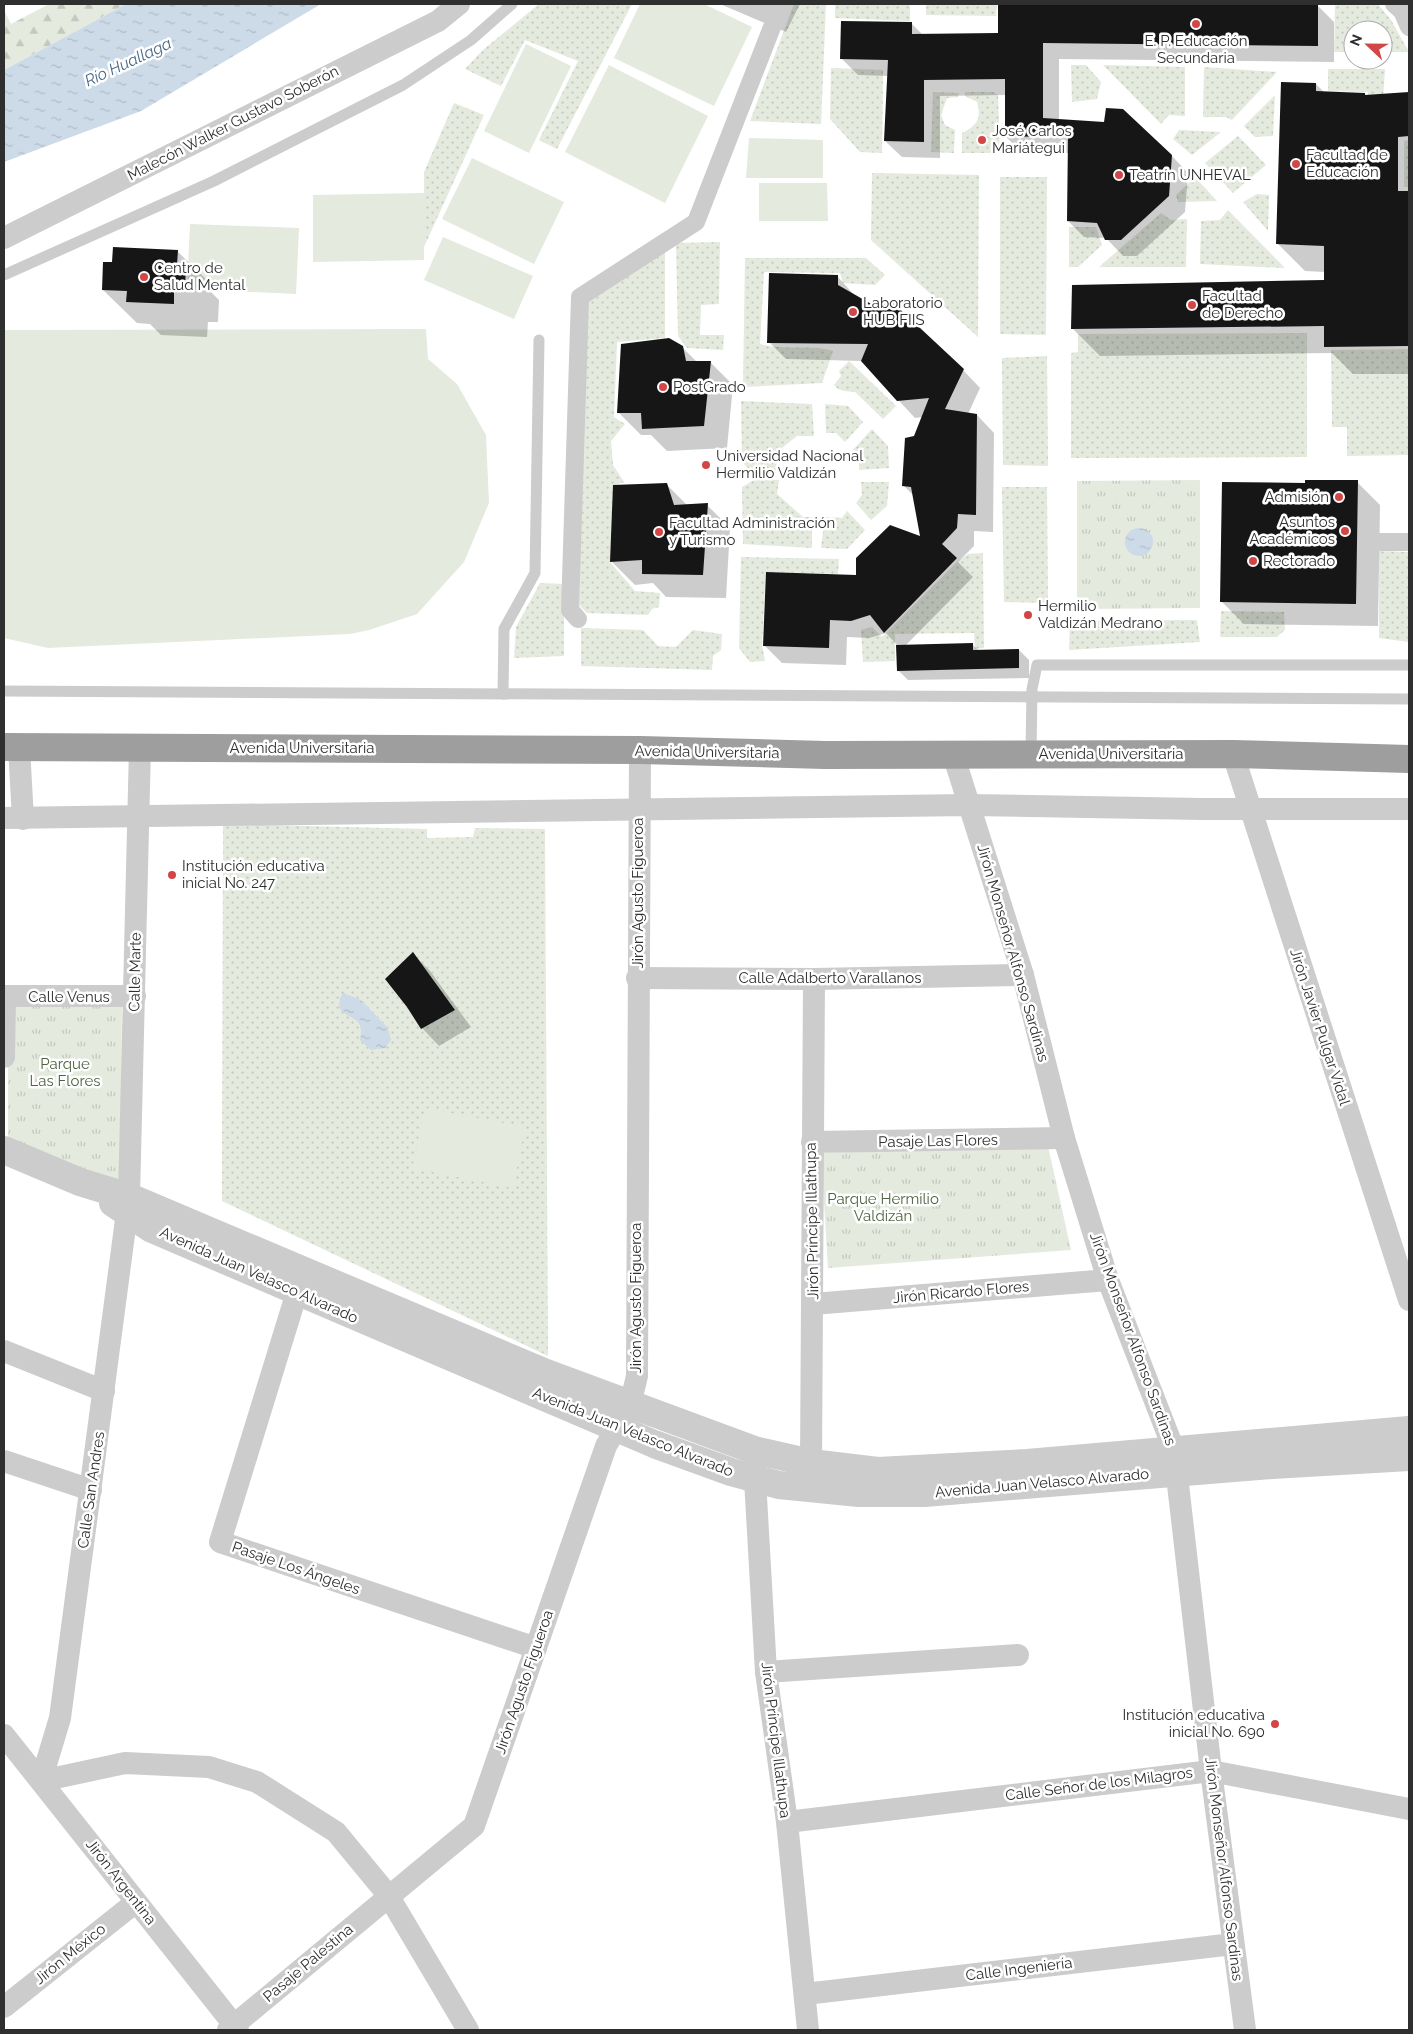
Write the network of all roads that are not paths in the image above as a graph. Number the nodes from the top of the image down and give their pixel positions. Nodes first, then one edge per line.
1 (459, 4) edge
2 (512, 4) edge
3 (781, 4) edge
4 (1394, 4) edge
5 (1409, 26) edge
6 (4, 238) edge
7 (4, 275) edge
8 (539, 340) dead end
9 (1371, 542) dead end
10 (1409, 542) edge
11 (578, 619) dead end
12 (1409, 664) edge
13 (4, 690) edge
14 (503, 694) junction
15 (1031, 698) junction
16 (1409, 700) edge
17 (11, 747) edge
18 (140, 747) junction
19 (640, 750) junction
20 (953, 754) junction
21 (1031, 754) junction
22 (1234, 754) junction
23 (1409, 759) edge
24 (969, 805) junction
25 (1250, 808) junction
26 (1409, 809) edge
27 (638, 810) junction
28 (138, 817) junction
29 (14, 818) edge
30 (1022, 975) junction
31 (637, 978) junction
32 (814, 979) junction
33 (4, 996) edge
34 (135, 996) junction
35 (4, 1057) edge
36 (1064, 1138) junction
37 (812, 1142) junction
38 (4, 1150) edge
39 (128, 1205) junction
40 (1108, 1280) junction
41 (297, 1292) junction
42 (1409, 1300) edge
43 (813, 1304) junction
44 (4, 1350) edge
45 (104, 1392) junction
46 (623, 1417) junction
47 (1409, 1430) edge
48 (754, 1450) junction
49 (1409, 1457) edge
50 (4, 1461) edge
51 (1175, 1462) junction
52 (811, 1463) junction
53 (754, 1478) junction
54 (91, 1490) junction
55 (536, 1648) junction
56 (1018, 1655) dead end
57 (766, 1672) junction
58 (4, 1735) edge
59 (12, 1759) edge
60 (1211, 1771) junction
61 (41, 1781) junction
62 (1409, 1809) edge
63 (787, 1822) junction
64 (388, 1895) junction
65 (136, 1902) junction
66 (1233, 1944) junction
67 (805, 1994) junction
68 (4, 2007) edge
69 (234, 2029) edge
70 (468, 2030) edge
71 (808, 2030) edge
72 (1245, 2030) edge

1 - 6 street, Malecón Walker Gustavo Soberón
2 - 7 lane
3 - 11 street
4 - 5 street
8 - 14 lane
9 - 10 street
12 - 15 lane
13 - 14 lane
14 - 15 lane
15 - 16 lane
15 - 21 lane
17 - 18 highway, Avenida Universitaria
17 - 29 street
18 - 19 highway, Avenida Universitaria
18 - 28 street, Calle Marte
19 - 20 highway, Avenida Universitaria
19 - 27 street, Jirón Agusto Figueroa
20 - 21 highway, Avenida Universitaria
20 - 24 street, Jirón Monseñor Alfonso Sardinas
21 - 22 highway, Avenida Universitaria
22 - 23 highway, Avenida Universitaria
22 - 25 street, Jirón Javier Pulgar Vidal
24 - 25 street
24 - 27 street
24 - 30 street, Jirón Monseñor Alfonso Sardinas
25 - 26 street
25 - 42 street, Jirón Javier Pulgar Vidal
27 - 28 street
27 - 31 street, Jirón Agusto Figueroa
28 - 29 street
28 - 34 street, Calle Marte
30 - 32 street, Calle Adalberto Varallanos
30 - 36 street, Jirón Monseñor Alfonso Sardinas
31 - 32 street, Calle Adalberto Varallanos
31 - 46 street, Jirón Agusto Figueroa
32 - 37 street, Jirón Príncipe Illathupa
33 - 34 street, Calle Venus
33 - 35 street
34 - 39 street, Calle Marte
36 - 37 street, Pasaje Las Flores
36 - 40 street, Jirón Monseñor Alfonso Sardinas
37 - 43 street, Jirón Príncipe Illathupa
38 - 39 street, Avenida Juan Velasco Alvarado
39 - 41 street, Avenida Juan Velasco Alvarado
39 - 45 street, Calle San Andres
39 - 46 street, Avenida Juan Velasco Alvarado
40 - 43 street, Jirón Ricardo Flores
40 - 51 street, Jirón Monseñor Alfonso Sardinas
41 - 46 street, Avenida Juan Velasco Alvarado
41 - 55 street, Pasaje Los Ángeles
43 - 52 street, Jirón Príncipe Illathupa
44 - 45 street
45 - 54 street, Calle San Andres
46 - 48 street, Avenida Juan Velasco Alvarado
46 - 53 street, Avenida Juan Velasco Alvarado
46 - 55 street, Jirón Agusto Figueroa
47 - 51 street, Avenida Juan Velasco Alvarado
48 - 52 street, Avenida Juan Velasco Alvarado
48 - 53 street, Jirón Príncipe Illathupa
49 - 51 street, Avenida Juan Velasco Alvarado
50 - 54 street
51 - 52 street, Avenida Juan Velasco Alvarado
51 - 53 street, Avenida Juan Velasco Alvarado
51 - 60 street, Jirón Monseñor Alfonso Sardinas
53 - 57 street, Jirón Príncipe Illathupa
54 - 61 street, Calle San Andres
55 - 64 street, Jirón Agusto Figueroa
56 - 57 street
57 - 63 street, Jirón Príncipe Illathupa
58 - 59 street, Jirón Argentina
59 - 61 street, Jirón Argentina
60 - 62 street, Calle Señor de los Milagros
60 - 63 street, Calle Señor de los Milagros
60 - 66 street, Jirón Monseñor Alfonso Sardinas
61 - 64 street
61 - 65 street, Jirón Argentina
63 - 67 street, Jirón Príncipe Illathupa
64 - 69 street, Pasaje Palestina
64 - 70 street
65 - 68 street, Jirón México
65 - 69 street, Jirón Argentina
66 - 67 street, Calle Ingeniería
66 - 72 street, Jirón Monseñor Alfonso Sardinas
67 - 71 street, Jirón Príncipe Illathupa

